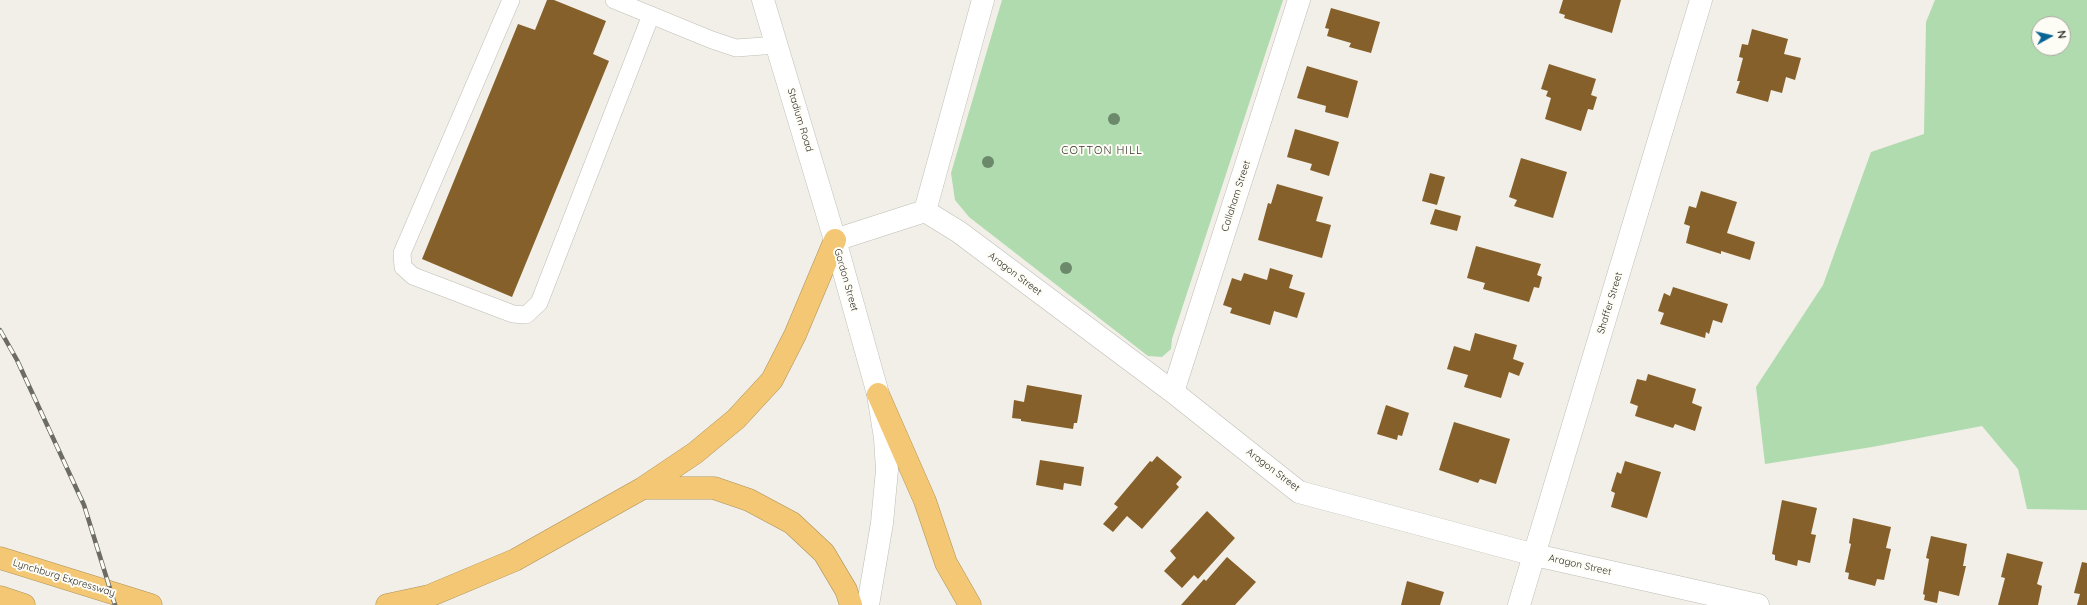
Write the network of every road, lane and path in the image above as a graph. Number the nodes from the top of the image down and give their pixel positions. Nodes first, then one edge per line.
1 (511, 0) edge
2 (614, 0) edge
3 (763, 0) edge
4 (983, 0) edge
5 (1299, 0) edge
6 (1701, 0) edge
7 (651, 15) junction
8 (777, 45) junction
9 (925, 211) junction
10 (835, 240) junction
11 (1173, 392) junction
12 (878, 394) junction
13 (643, 488) junction
14 (1535, 555) junction
15 (0, 558) edge
16 (0, 597) edge
17 (24, 605) edge
18 (151, 605) edge
19 (387, 605) edge
20 (851, 605) edge
21 (868, 605) edge
22 (970, 605) edge
23 (1519, 605) edge
24 (1758, 605) edge

1 - 7 lane
2 - 7 lane
3 - 8 street, Stadium Road
4 - 9 street
5 - 11 street, Callaham Street
6 - 14 street, Shaffer Street
7 - 8 lane
8 - 10 street, Stadium Road
9 - 10 street, Gordon Street
9 - 11 street, Aragon Street
10 - 12 street, Gordon Street
10 - 13 highway
11 - 14 street, Aragon Street
12 - 21 street, Gordon Street
12 - 22 highway
13 - 19 highway
13 - 20 highway
14 - 23 street, Shaffer Street
14 - 24 street, Aragon Street
15 - 18 highway, Lynchburg Expressway
16 - 17 highway

